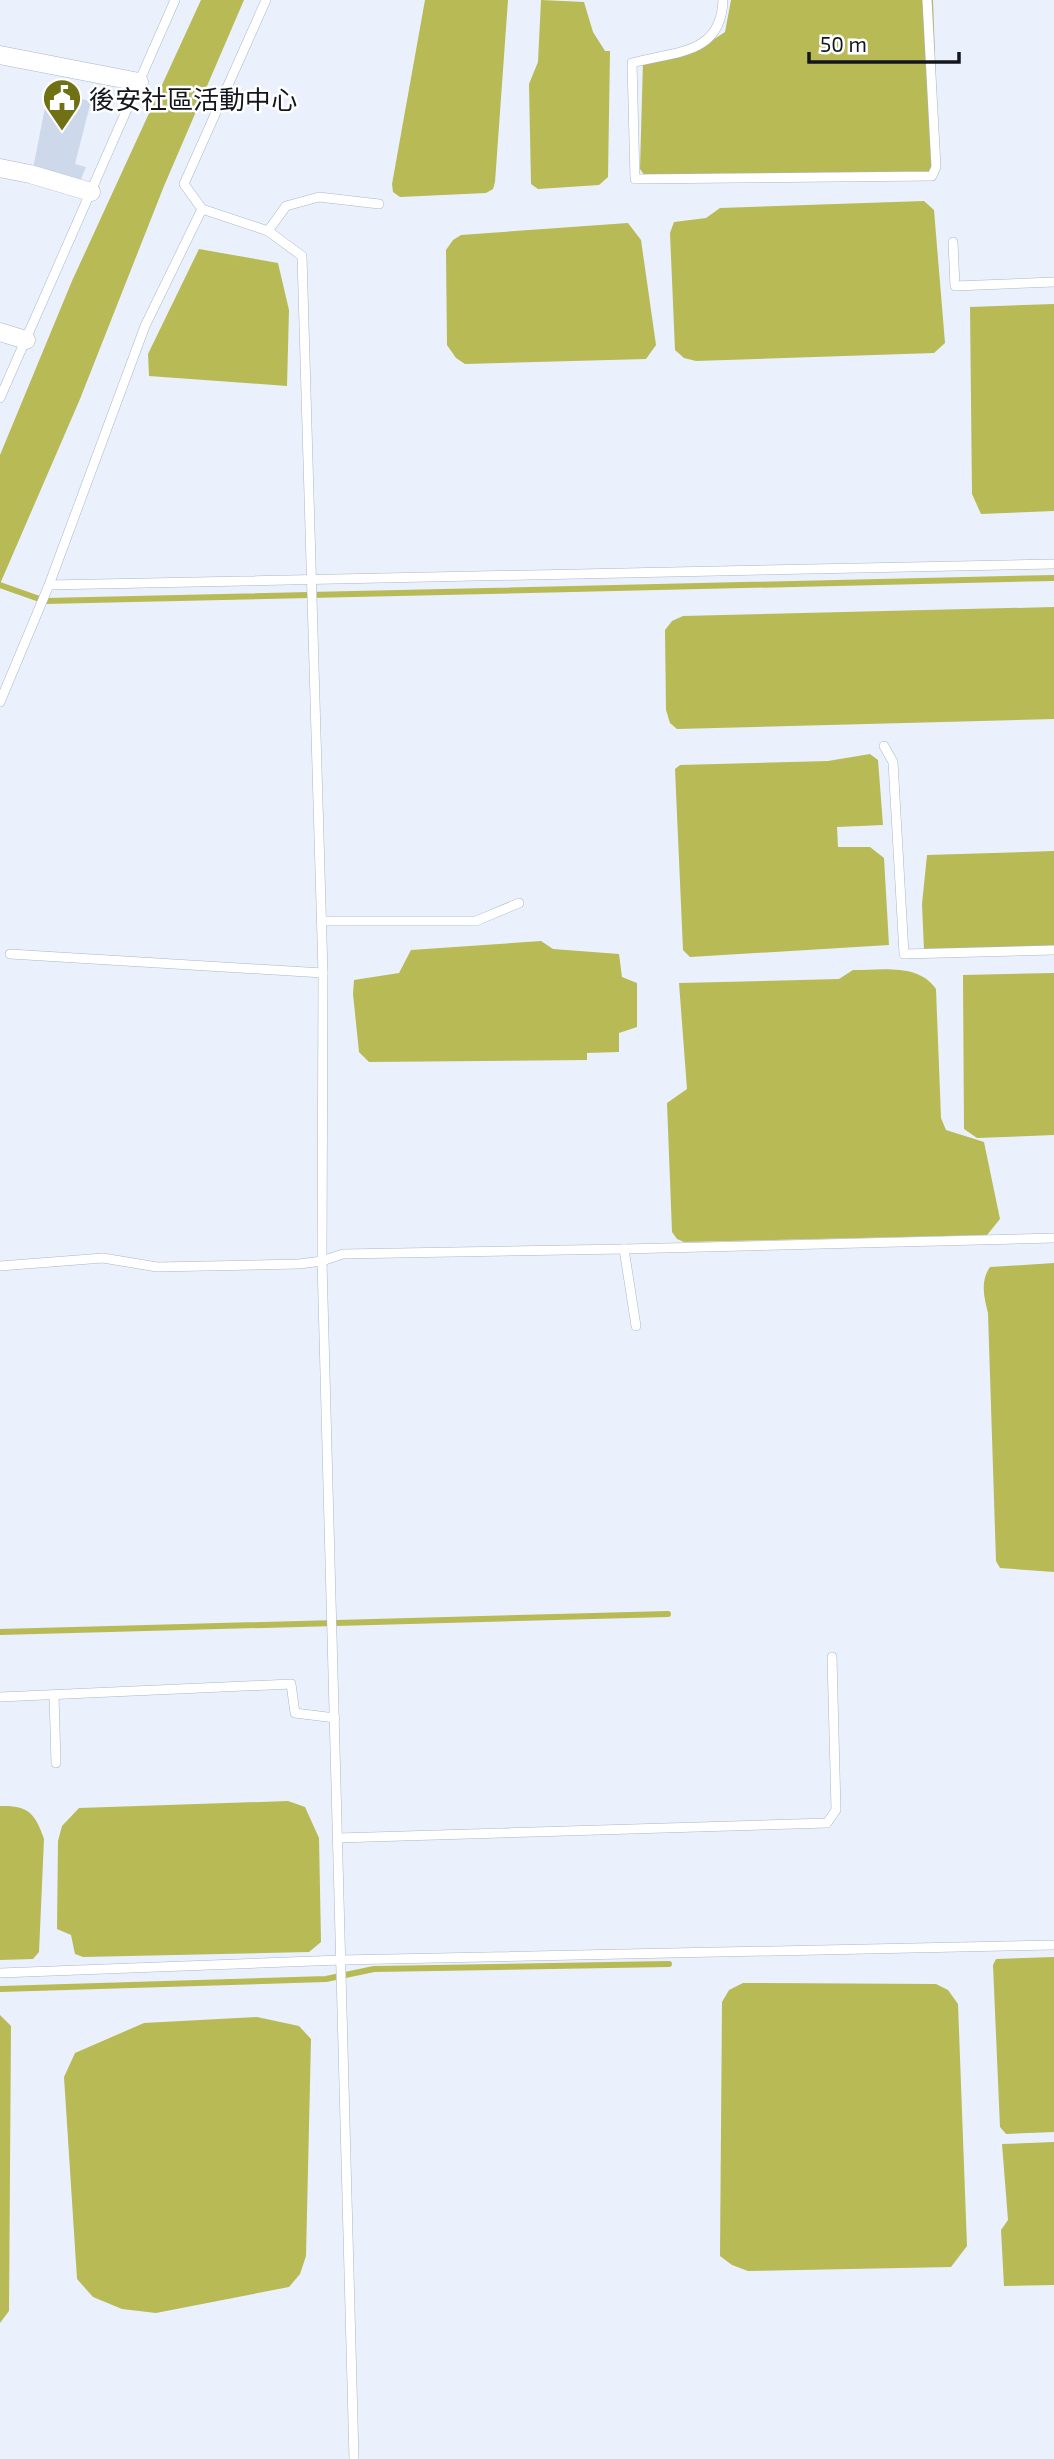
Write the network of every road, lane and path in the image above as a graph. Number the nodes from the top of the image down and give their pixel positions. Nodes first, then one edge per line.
1 (175, 0) edge
2 (266, 0) edge
3 (723, 0) edge
4 (927, 0) edge
5 (0, 55) edge
6 (139, 82) junction
7 (0, 168) edge
8 (92, 192) junction
9 (379, 204) dead end
10 (202, 209) junction
11 (268, 231) junction
12 (953, 242) dead end
13 (1054, 282) edge
14 (0, 332) edge
15 (26, 340) junction
16 (0, 398) edge
17 (1054, 564) edge
18 (312, 581) junction
19 (49, 585) junction
20 (0, 702) edge
21 (884, 746) dead end
22 (519, 903) dead end
23 (321, 922) junction
24 (1054, 950) edge
25 (10, 954) dead end
26 (323, 973) junction
27 (1054, 1238) edge
28 (624, 1249) junction
29 (322, 1261) junction
30 (0, 1266) edge
31 (636, 1326) dead end
32 (832, 1657) dead end
33 (54, 1695) junction
34 (0, 1697) edge
35 (335, 1718) junction
36 (56, 1763) dead end
37 (338, 1838) junction
38 (1054, 1945) edge
39 (341, 1960) junction
40 (0, 1973) edge
41 (354, 2459) edge

1 - 6 lane
2 - 10 lane
3 - 4 lane
5 - 6 street
6 - 8 lane
7 - 8 street
8 - 15 lane
9 - 11 lane
10 - 11 lane
10 - 19 lane
11 - 18 lane
12 - 13 lane
14 - 15 street
15 - 16 lane
17 - 18 lane
18 - 19 lane
18 - 23 lane
19 - 20 lane
21 - 24 lane
22 - 23 lane
23 - 26 lane
25 - 26 lane
26 - 29 lane
27 - 28 lane
28 - 29 lane
28 - 31 lane
29 - 30 lane
29 - 35 lane
32 - 37 lane
33 - 34 lane
33 - 35 lane
33 - 36 lane
35 - 37 lane
37 - 39 lane
38 - 39 lane
39 - 40 lane
39 - 41 lane

